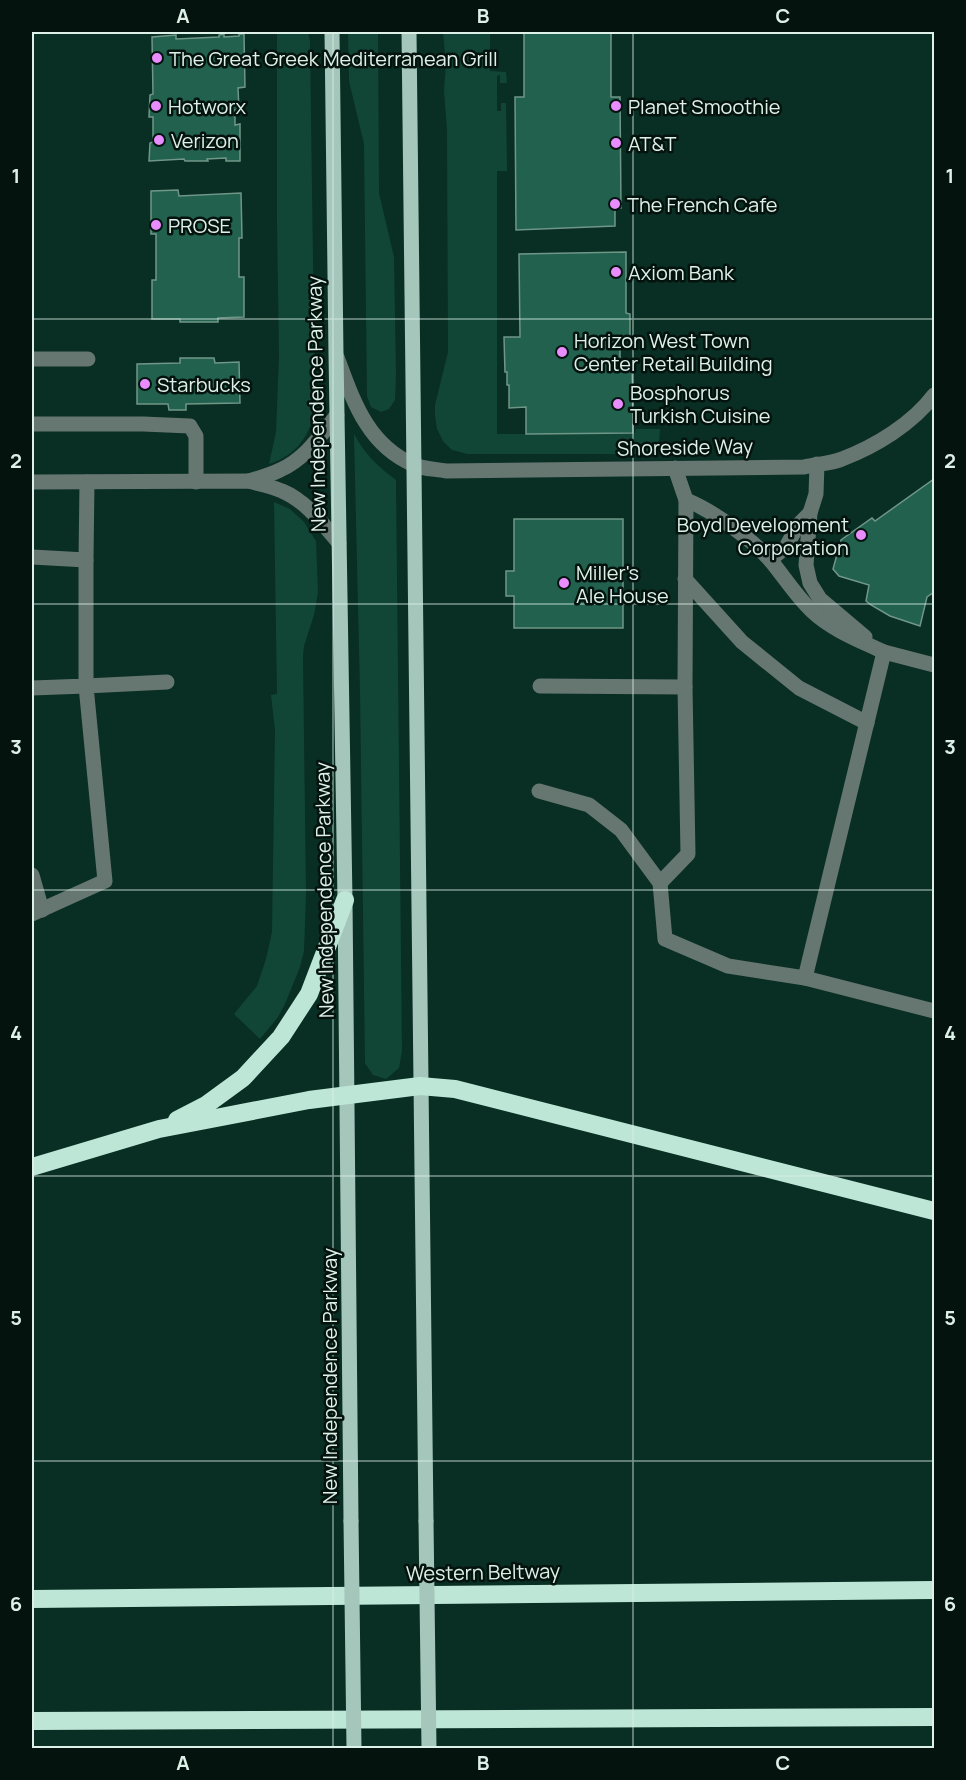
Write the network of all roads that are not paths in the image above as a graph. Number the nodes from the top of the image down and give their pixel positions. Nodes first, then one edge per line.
1 (332, 32) edge
2 (409, 32) edge
3 (336, 354) junction
4 (32, 359) edge
5 (87, 359) dead end
6 (934, 395) edge
7 (337, 415) junction
8 (32, 424) edge
9 (817, 464) junction
10 (414, 465) junction
11 (675, 468) junction
12 (249, 481) junction
13 (32, 482) edge
14 (87, 482) junction
15 (196, 482) junction
16 (686, 500) junction
17 (810, 513) junction
18 (339, 543) junction
19 (32, 557) edge
20 (86, 560) junction
21 (771, 560) junction
22 (685, 579) junction
23 (884, 652) junction
24 (934, 665) edge
25 (167, 681) dead end
26 (86, 686) junction
27 (540, 686) dead end
28 (685, 687) junction
29 (32, 688) edge
30 (867, 723) junction
31 (539, 791) dead end
32 (32, 875) edge
33 (660, 883) junction
34 (345, 900) junction
35 (37, 912) edge
36 (805, 978) junction
37 (934, 1011) edge
38 (420, 1086) junction
39 (347, 1095) junction
40 (159, 1129) junction
41 (32, 1167) edge
42 (934, 1211) edge
43 (934, 1590) edge
44 (32, 1599) edge
45 (934, 1717) edge
46 (32, 1720) edge
47 (354, 1749) edge
48 (429, 1749) edge

1 - 3 main road, New Independence Parkway
2 - 10 main road
3 - 7 main road, New Independence Parkway
3 - 10 street
4 - 5 street
6 - 9 street, Shoreside Way
7 - 12 street
7 - 18 main road, New Independence Parkway
8 - 15 street
9 - 11 street, Shoreside Way
9 - 17 street
10 - 11 street, Shoreside Way
10 - 38 main road
11 - 16 street
12 - 15 street
12 - 18 street
13 - 14 street
14 - 15 street
14 - 20 street
16 - 21 street
16 - 22 street
17 - 21 street
17 - 23 street
18 - 34 main road, New Independence Parkway
19 - 20 street
20 - 26 street
21 - 23 street
22 - 28 street
22 - 30 street
23 - 24 street
23 - 30 street
25 - 26 street
26 - 29 street
26 - 35 street
27 - 28 street
28 - 33 street
30 - 36 street
31 - 33 street
32 - 35 street
33 - 36 street
34 - 39 main road, New Independence Parkway
34 - 40 highway
36 - 37 street
38 - 39 highway
38 - 42 highway
38 - 48 main road, bridge
39 - 40 highway
39 - 47 main road, New Independence Parkway, bridge
40 - 41 highway
43 - 44 highway, Western Beltway
45 - 46 highway

